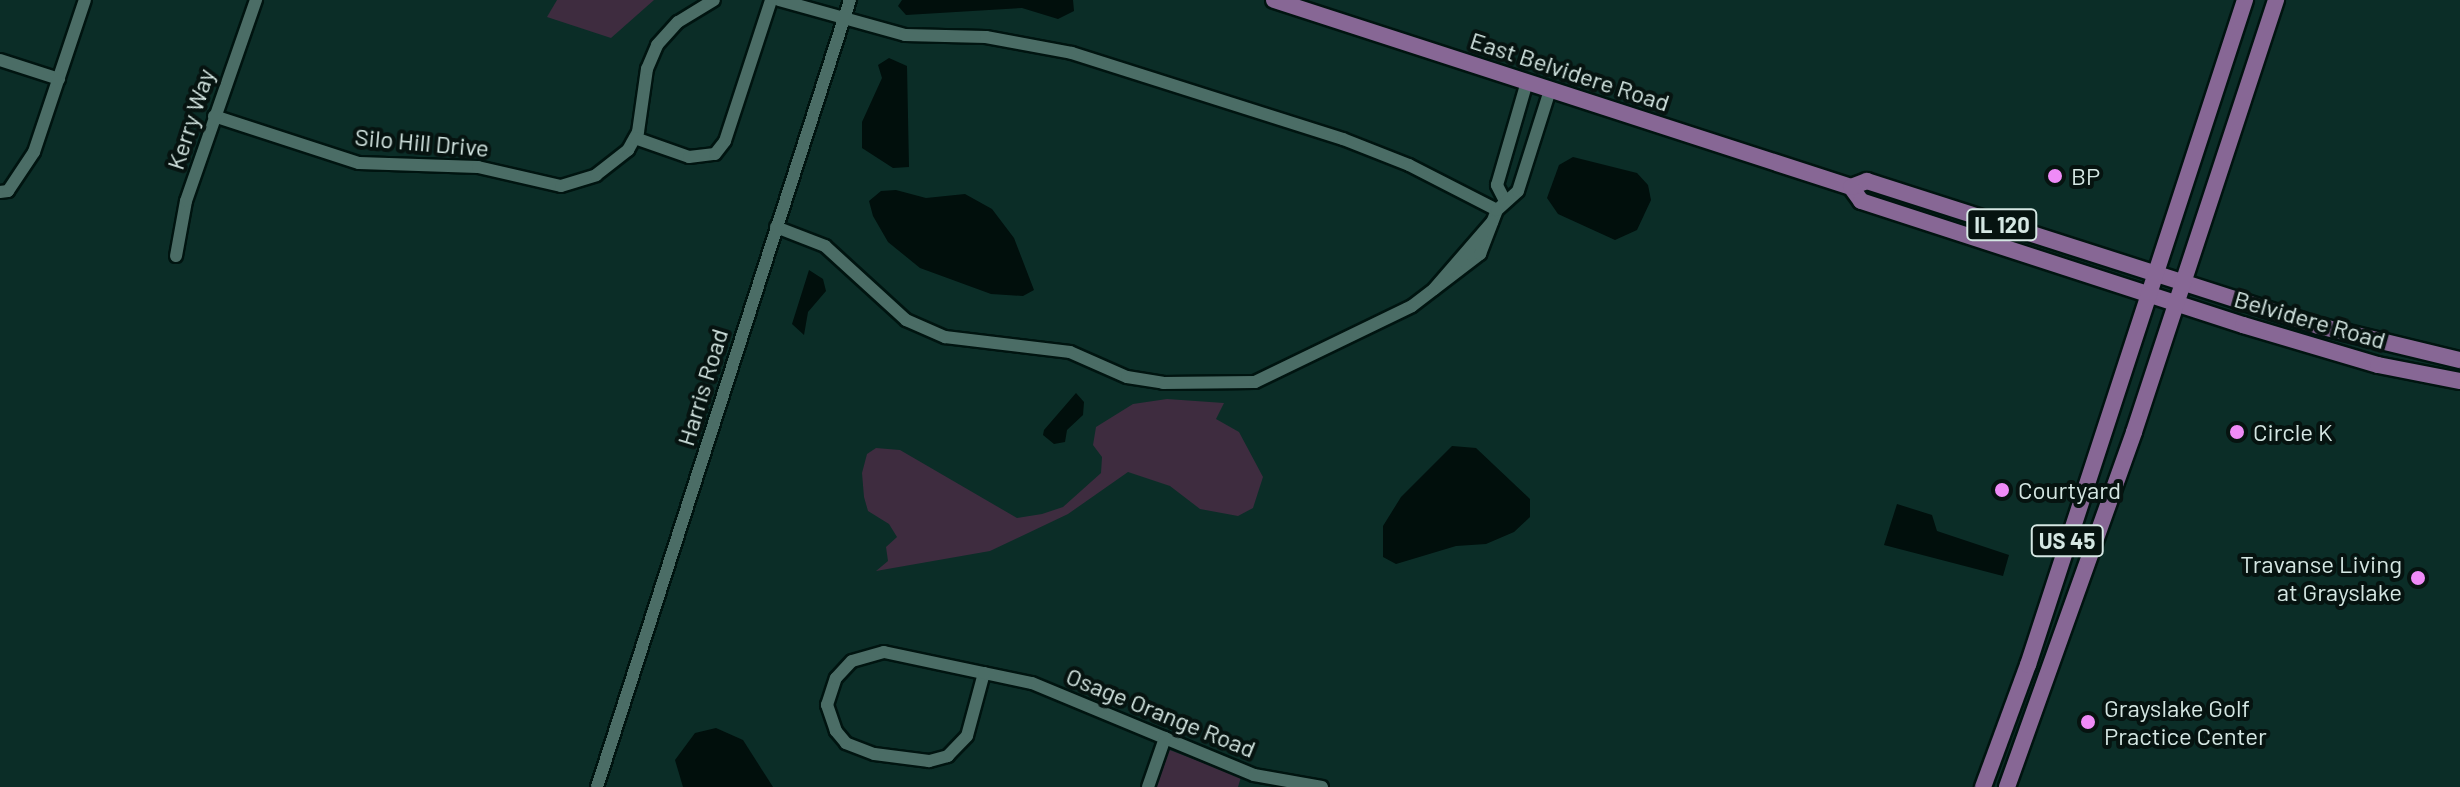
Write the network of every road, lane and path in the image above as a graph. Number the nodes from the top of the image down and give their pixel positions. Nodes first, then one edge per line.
1 (85, 0) edge
2 (256, 0) edge
3 (714, 0) edge
4 (771, 0) edge
5 (779, 0) edge
6 (850, 0) edge
7 (1274, 0) edge
8 (2245, 0) edge
9 (2276, 0) edge
10 (843, 20) junction
11 (0, 60) edge
12 (59, 79) junction
13 (1527, 82) junction
14 (1550, 90) junction
15 (214, 116) junction
16 (635, 138) junction
17 (1851, 187) junction
18 (0, 192) edge
19 (1498, 211) junction
20 (776, 227) junction
21 (176, 256) dead end
22 (2154, 275) junction
23 (2181, 283) junction
24 (2148, 295) junction
25 (2174, 303) junction
26 (2460, 360) edge
27 (2460, 381) edge
28 (984, 673) junction
29 (1165, 738) junction
30 (1252, 781) edge
31 (597, 787) edge
32 (1148, 787) edge
33 (1322, 787) edge
34 (1983, 787) edge
35 (2007, 787) edge

1 - 12 street
2 - 15 street, Kerry Way
3 - 16 street
4 - 16 street
5 - 10 street
6 - 10 street, Harris Road
7 - 13 main road, East Belvidere Road / IL 120
8 - 22 main road, US 45
9 - 23 main road, US 45
10 - 19 street
10 - 20 street, Harris Road
11 - 12 street
12 - 18 street
13 - 14 main road, East Belvidere Road / IL 120
13 - 19 street
14 - 17 main road, East Belvidere Road / IL 120
14 - 19 street
15 - 16 street, Silo Hill Drive
15 - 21 street, Kerry Way
17 - 22 main road, East Belvidere Road / IL 120
17 - 24 main road, East Belvidere Road
19 - 20 street
20 - 31 street, Harris Road
22 - 23 main road, Belvidere Road / IL 120
22 - 24 main road, US 45
23 - 25 main road, US 45
23 - 26 main road, Belvidere Road / IL 120
24 - 25 main road, Belvidere Road
24 - 34 main road, US 45
25 - 27 main road, Belvidere Road
25 - 35 main road, US 45
28 - 28 street, Osage Orange Road
28 - 29 street, Osage Orange Road
29 - 30 street, Osage Orange Road
29 - 32 street
30 - 33 street, Osage Orange Road

